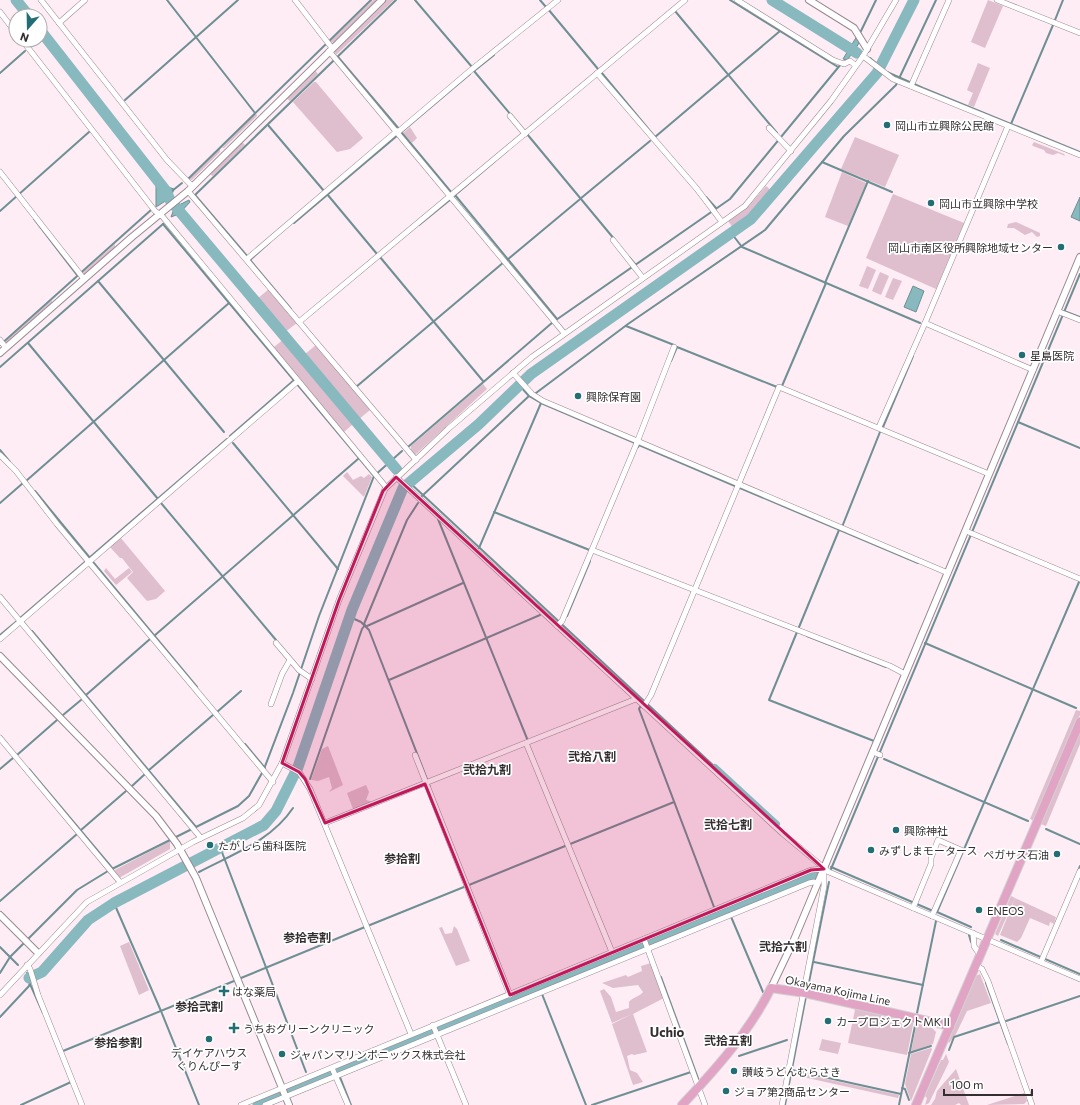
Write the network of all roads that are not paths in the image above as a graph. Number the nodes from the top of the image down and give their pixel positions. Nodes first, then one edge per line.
1 (41, 0) edge
2 (85, 0) edge
3 (294, 0) edge
4 (382, 0) edge
5 (558, 0) edge
6 (684, 0) edge
7 (737, 0) edge
8 (809, 0) edge
9 (896, 0) edge
10 (949, 0) edge
11 (997, 0) edge
12 (0, 12) edge
13 (8, 22) edge
14 (59, 23) junction
15 (1080, 33) edge
16 (329, 46) junction
17 (28, 48) edge
18 (867, 49) junction
19 (863, 56) junction
20 (855, 66) junction
21 (597, 73) junction
22 (912, 84) junction
23 (510, 116) dead end
24 (1008, 126) junction
25 (769, 128) dead end
26 (399, 132) junction
27 (525, 134) junction
28 (791, 151) junction
29 (1080, 155) edge
30 (0, 172) edge
31 (190, 189) junction
32 (451, 196) junction
33 (159, 215) junction
34 (722, 222) junction
35 (613, 240) dead end
36 (1080, 257) edge
37 (247, 260) junction
38 (81, 276) junction
39 (643, 278) junction
40 (1061, 313) junction
41 (1080, 320) edge
42 (301, 321) junction
43 (925, 323) junction
44 (564, 333) junction
45 (3, 343) edge
46 (674, 347) dead end
47 (0, 354) edge
48 (1033, 370) junction
49 (513, 372) junction
50 (296, 382) junction
51 (879, 427) junction
52 (637, 442) junction
53 (0, 455) edge
54 (416, 460) junction
55 (989, 474) junction
56 (398, 479) junction
57 (738, 484) junction
58 (386, 487) junction
59 (969, 532) junction
60 (592, 551) junction
61 (89, 561) junction
62 (948, 574) junction
63 (1080, 579) edge
64 (695, 590) junction
65 (0, 597) edge
66 (20, 621) junction
67 (559, 624) junction
68 (0, 639) edge
69 (276, 643) dead end
70 (0, 656) edge
71 (290, 660) junction
72 (905, 674) junction
73 (312, 679) junction
74 (636, 699) junction
75 (272, 704) dead end
76 (645, 704) junction
77 (1080, 722) edge
78 (0, 738) edge
79 (527, 742) junction
80 (415, 755) dead end
81 (282, 763) junction
82 (273, 782) junction
83 (427, 782) junction
84 (325, 824) junction
85 (201, 838) junction
86 (180, 849) junction
87 (824, 869) junction
88 (1080, 871) edge
89 (120, 882) junction
90 (814, 882) dead end
91 (914, 905) junction
92 (933, 913) junction
93 (0, 915) edge
94 (974, 933) junction
95 (987, 939) junction
96 (647, 945) junction
97 (612, 952) junction
98 (38, 953) junction
99 (980, 955) junction
100 (1042, 959) junction
101 (27, 965) junction
102 (593, 966) junction
103 (976, 966) junction
104 (573, 974) junction
105 (1080, 979) edge
106 (771, 988) junction
107 (806, 993) junction
108 (0, 995) edge
109 (510, 995) junction
110 (950, 1026) junction
111 (436, 1031) junction
112 (411, 1034) junction
113 (336, 1074) junction
114 (698, 1088) junction
115 (284, 1093) junction
116 (82, 1105) edge
117 (241, 1105) edge
118 (265, 1105) edge
119 (290, 1105) edge
120 (348, 1105) edge
121 (466, 1105) edge
122 (682, 1105) edge
123 (704, 1105) edge
124 (782, 1105) edge
125 (916, 1105) edge
126 (1032, 1105) edge

1 - 14 street
2 - 14 street
3 - 16 street
4 - 16 street
5 - 26 street
6 - 21 street
7 - 20 street
8 - 18 street
9 - 18 street
10 - 22 street
11 - 15 street
12 - 13 street
14 - 31 street
16 - 26 street
16 - 31 street
17 - 33 street
18 - 19 street
19 - 20 street
19 - 22 street
20 - 28 street
21 - 27 street
21 - 34 street
22 - 24 street
23 - 27 street
24 - 29 street
24 - 43 street
25 - 28 street
26 - 32 street
26 - 37 street
27 - 32 street
28 - 34 street
30 - 38 street
31 - 33 street
31 - 37 street
32 - 42 street
32 - 44 street
33 - 38 street
33 - 50 street
34 - 39 street
35 - 39 street
36 - 40 street
37 - 42 street
38 - 45 street
39 - 44 street
40 - 41 street
40 - 48 street
42 - 54 street
43 - 48 street
43 - 51 street
44 - 49 street
45 - 47 street
46 - 52 street
48 - 55 street
49 - 52 street
49 - 54 street
50 - 58 street
50 - 61 street
51 - 55 street
51 - 57 street
52 - 57 street
52 - 60 street
53 - 61 street
54 - 56 street
55 - 59 street
56 - 58 street
56 - 67 street
57 - 62 street
57 - 64 street
58 - 73 street
59 - 62 street
59 - 63 street
60 - 64 street
60 - 67 street
61 - 66 street
61 - 82 street
62 - 72 street
64 - 72 street
64 - 76 street
65 - 66 street
66 - 68 street
66 - 85 street
67 - 74 street
69 - 71 street
70 - 86 street
71 - 73 street
71 - 75 street
72 - 87 street
73 - 81 street
74 - 76 street
74 - 79 street
76 - 87 street
77 - 95 main road
78 - 89 street
79 - 83 street
79 - 97 street
80 - 83 street
81 - 82 street
81 - 84 street
82 - 85 street
83 - 84 street
83 - 109 street
84 - 112 street
85 - 86 street
86 - 89 street
86 - 115 street
87 - 91 street
87 - 96 street
87 - 106 street
87 - 107 street
88 - 100 street
89 - 98 street
90 - 96 street
91 - 92 street
91 - 92 street
92 - 94 street
93 - 98 street
94 - 95 street
94 - 99 street
95 - 99 main road
95 - 100 street
96 - 97 street
96 - 102 street
96 - 114 street
97 - 102 street
98 - 101 street
99 - 103 main road
100 - 105 street
101 - 108 street
101 - 116 street
102 - 104 street
102 - 104 street
103 - 110 main road
103 - 126 street
104 - 109 street
104 - 111 street
106 - 107 main road, Okayama Kojima Line
106 - 114 main road, Okayama Kojima Line
107 - 110 main road, Okayama Kojima Line
107 - 124 street
109 - 111 street
110 - 125 main road
111 - 112 street
111 - 113 street
111 - 121 street
112 - 113 street
113 - 115 street
113 - 115 street
113 - 120 street
114 - 122 main road, Okayama Kojima Line
114 - 123 street
115 - 117 street
115 - 118 street
115 - 119 street

